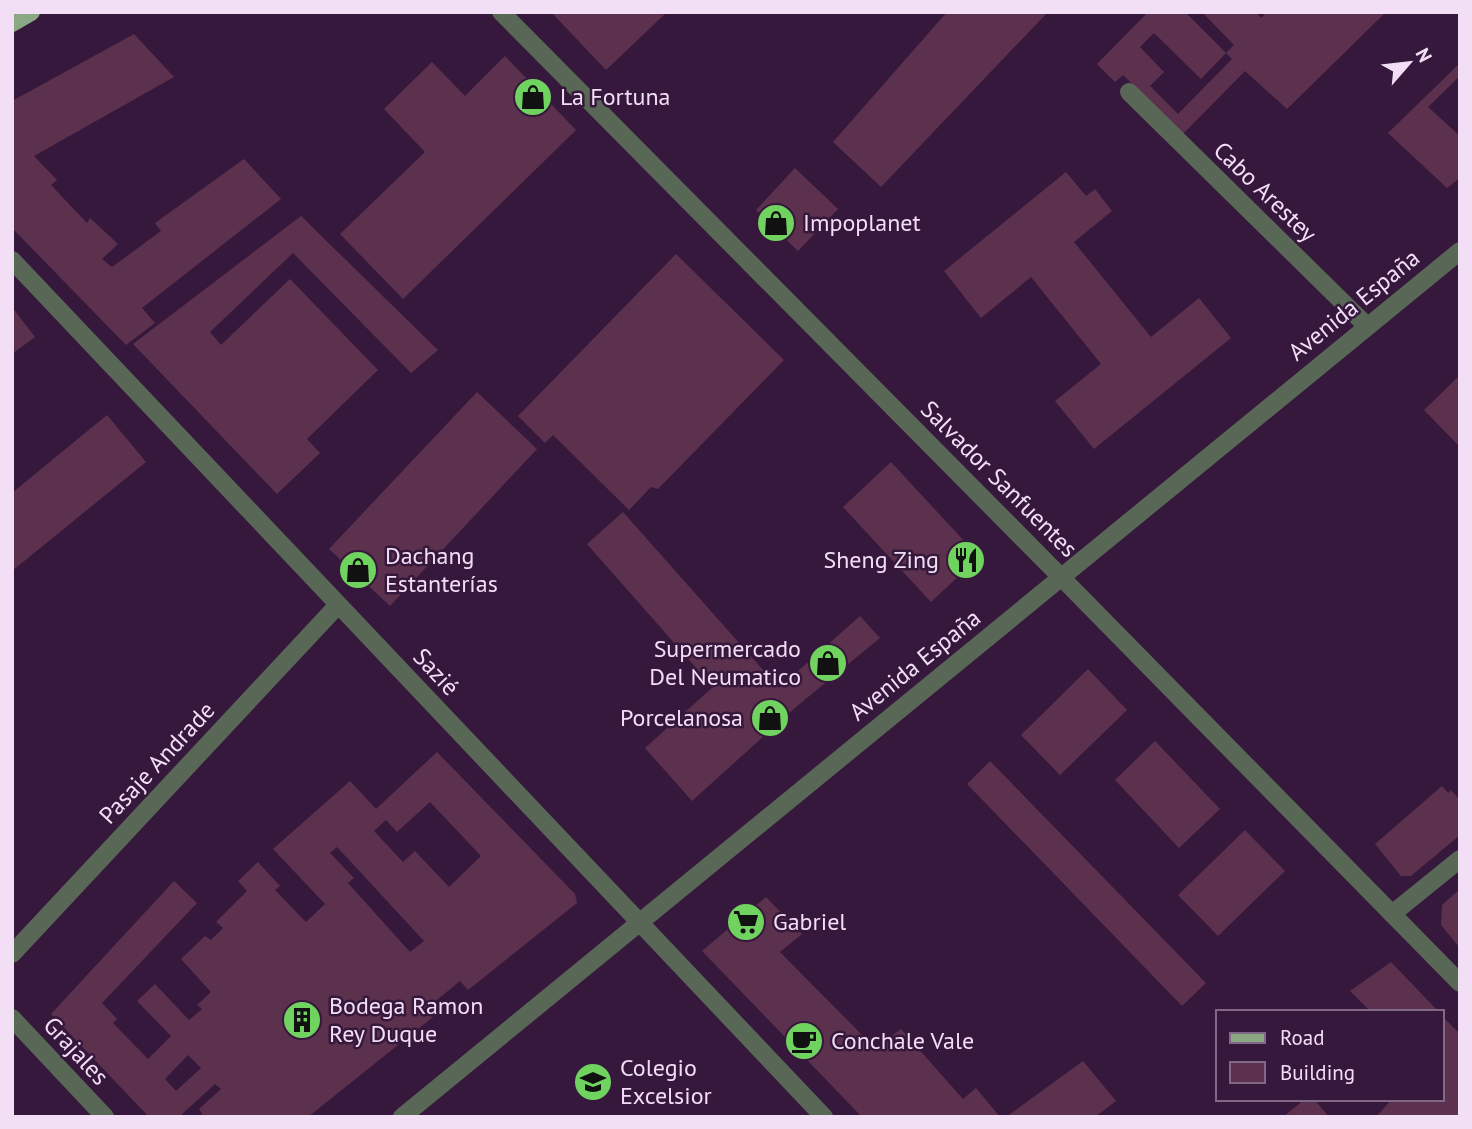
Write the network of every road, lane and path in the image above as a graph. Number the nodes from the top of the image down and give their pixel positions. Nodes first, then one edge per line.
1 (31, 12) edge
2 (501, 12) edge
3 (12, 23) edge
4 (1129, 92) dead end
5 (1460, 251) edge
6 (12, 260) edge
7 (1367, 326) junction
8 (1061, 577) junction
9 (338, 604) junction
10 (1460, 859) edge
11 (1392, 914) junction
12 (639, 922) junction
13 (12, 954) edge
14 (1460, 983) edge
15 (12, 1018) edge
16 (105, 1117) edge
17 (402, 1117) edge
18 (824, 1117) edge

1 - 3 main road
2 - 8 street, Salvador Sanfuentes
4 - 7 street, Cabo Arestey
5 - 7 street, Avenida España
6 - 9 street, Sazié
7 - 8 street, Avenida España
8 - 11 street, Salvador Sanfuentes
8 - 12 street, Avenida España
9 - 12 street, Sazié
9 - 13 street, Pasaje Andrade
10 - 11 street
11 - 14 street, Salvador Sanfuentes
12 - 17 street, Avenida España
12 - 18 street, Sazié
15 - 16 street, Grajales

